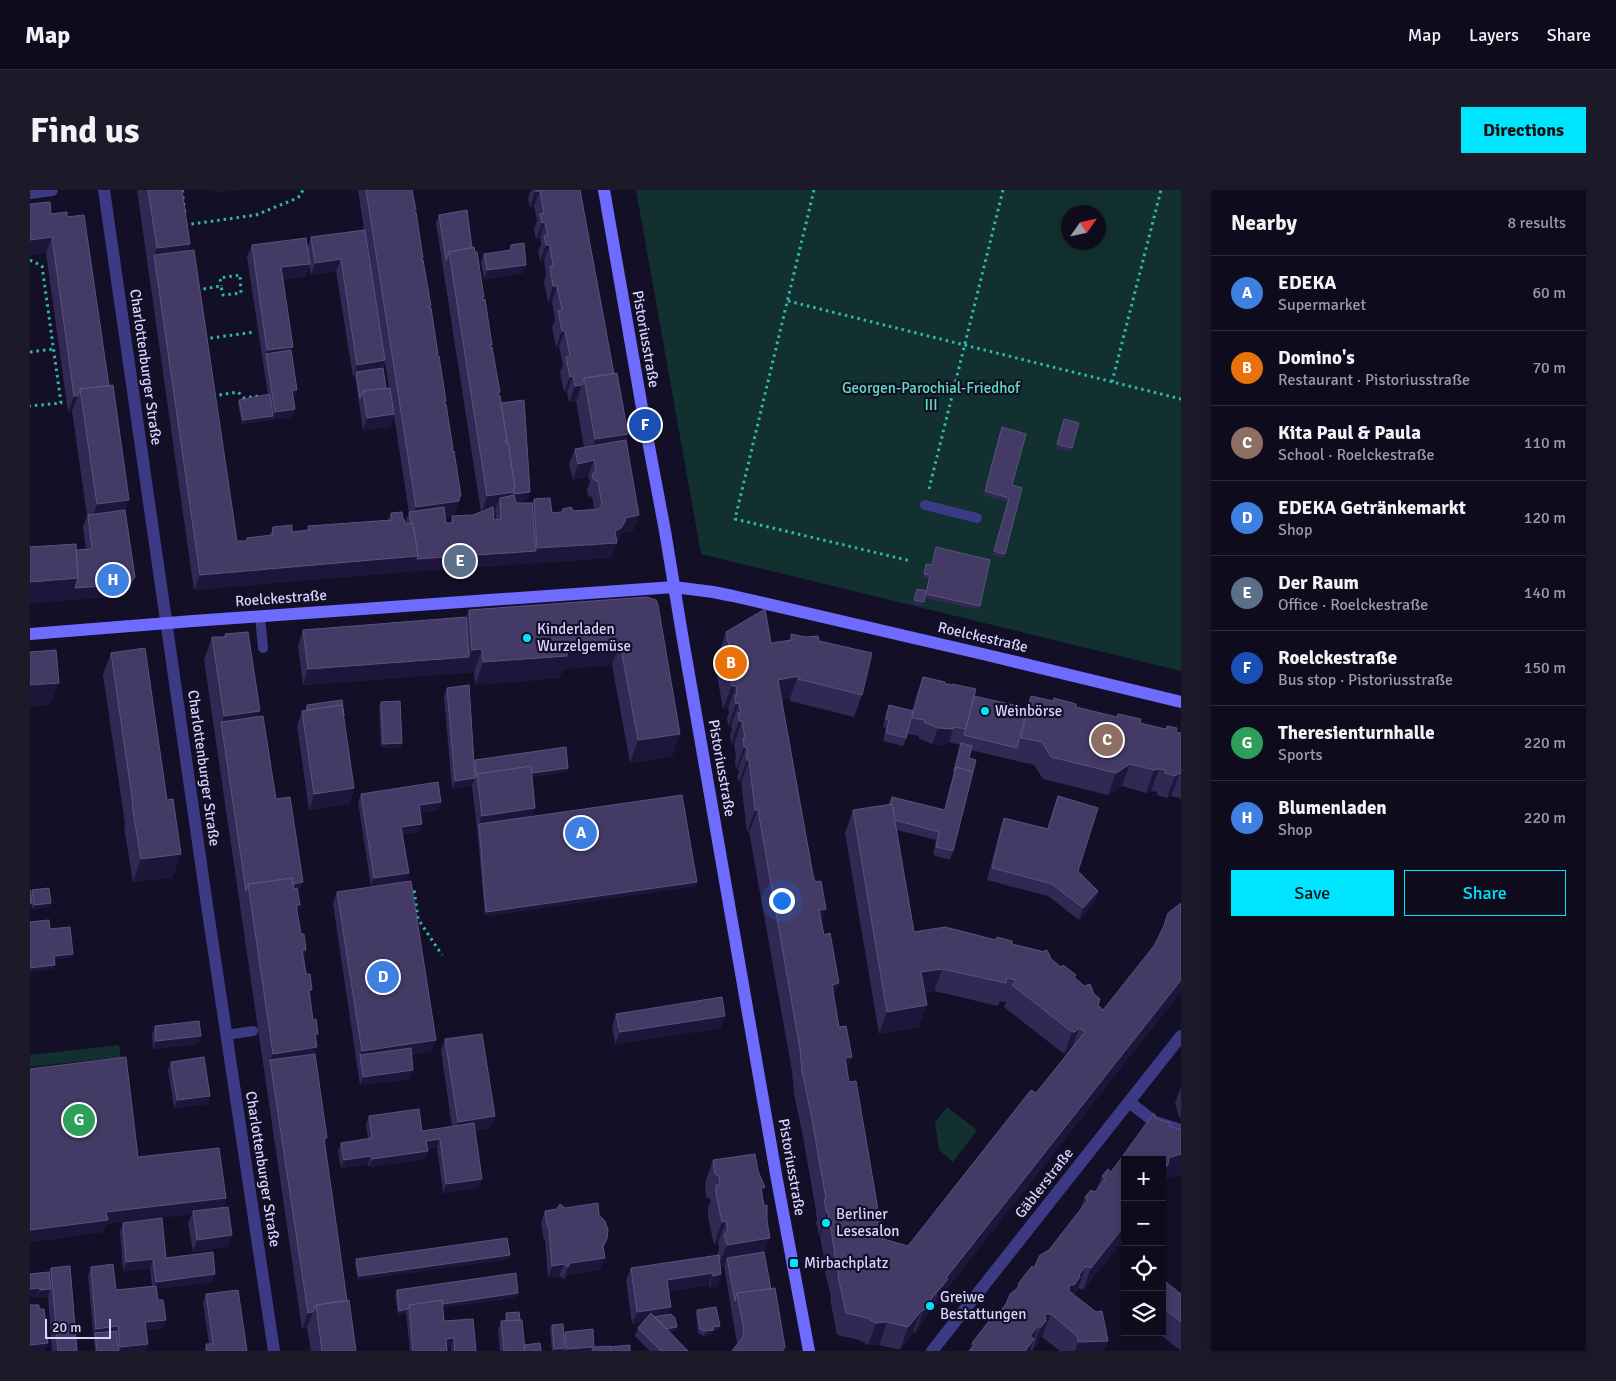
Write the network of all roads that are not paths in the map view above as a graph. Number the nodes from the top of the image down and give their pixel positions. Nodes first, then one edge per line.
1 (52, 190) edge
2 (104, 190) edge
3 (604, 190) edge
4 (30, 193) edge
5 (925, 505) road end
6 (977, 518) dead end
7 (674, 587) junction
8 (260, 616) junction
9 (167, 624) junction
10 (30, 634) edge
11 (263, 648) dead end
12 (1181, 702) edge
13 (253, 1031) dead end
14 (226, 1035) junction
15 (1181, 1036) edge
16 (1129, 1102) junction
17 (1181, 1130) edge
18 (274, 1351) edge
19 (809, 1351) edge
20 (932, 1351) edge

1 - 4 street
2 - 9 street, Charlottenburger Straße
3 - 7 street, Pistoriusstraße
5 - 6 lane
7 - 8 street, Roelckestraße
7 - 12 street, Roelckestraße
7 - 19 street, Pistoriusstraße
8 - 9 street, Roelckestraße
8 - 11 lane
9 - 10 street, Roelckestraße
9 - 14 street, Charlottenburger Straße
13 - 14 lane
14 - 18 street, Charlottenburger Straße
15 - 16 street, Gäblerstraße
16 - 17 street
16 - 20 street, Gäblerstraße

